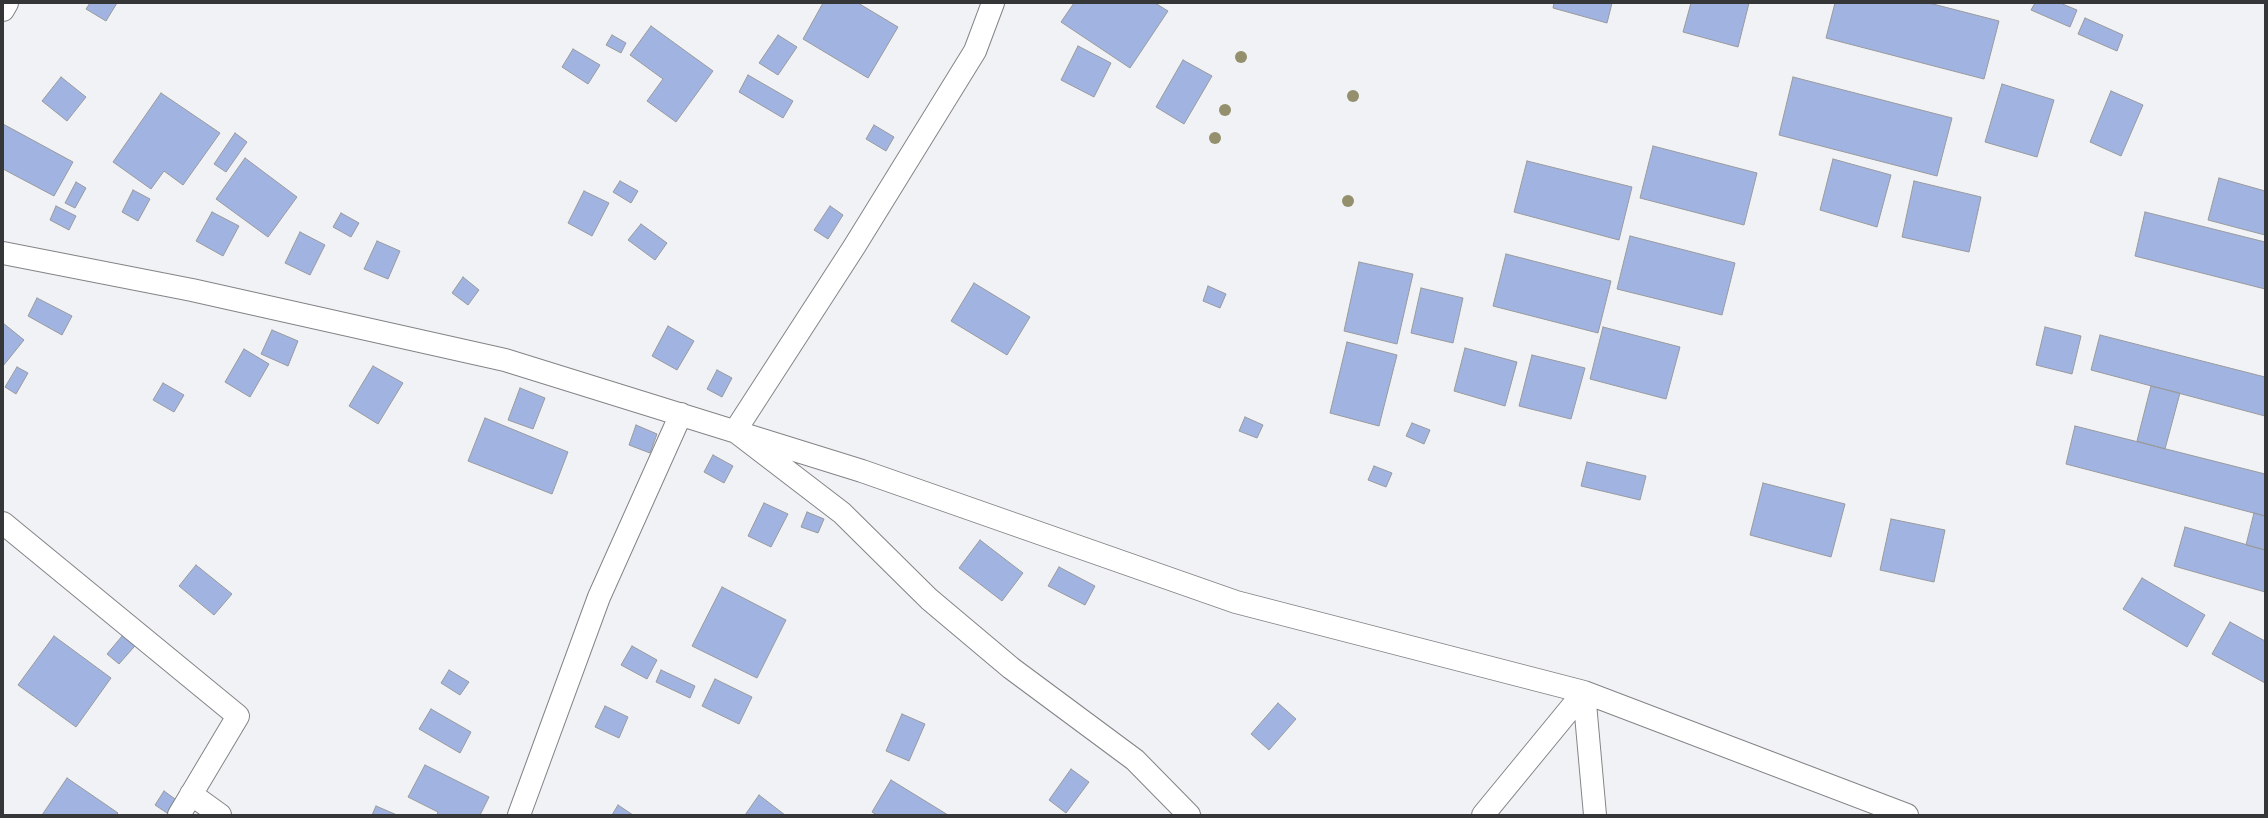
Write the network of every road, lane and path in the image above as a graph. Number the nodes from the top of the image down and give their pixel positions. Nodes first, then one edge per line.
1 (7, 3) edge
2 (993, 3) edge
3 (3, 10) edge
4 (3, 253) edge
5 (680, 414) junction
6 (735, 431) junction
7 (3, 523) edge
8 (1584, 692) junction
9 (191, 794) junction
10 (178, 815) edge
11 (220, 815) edge
12 (519, 815) edge
13 (1189, 815) edge
14 (1483, 815) edge
15 (1595, 815) edge
16 (1907, 815) edge

1 - 3 street
2 - 6 street
4 - 5 street
5 - 6 street
5 - 12 street
6 - 8 street
6 - 13 street
7 - 9 street
8 - 14 street
8 - 15 street
8 - 16 street
9 - 10 street
9 - 11 street

